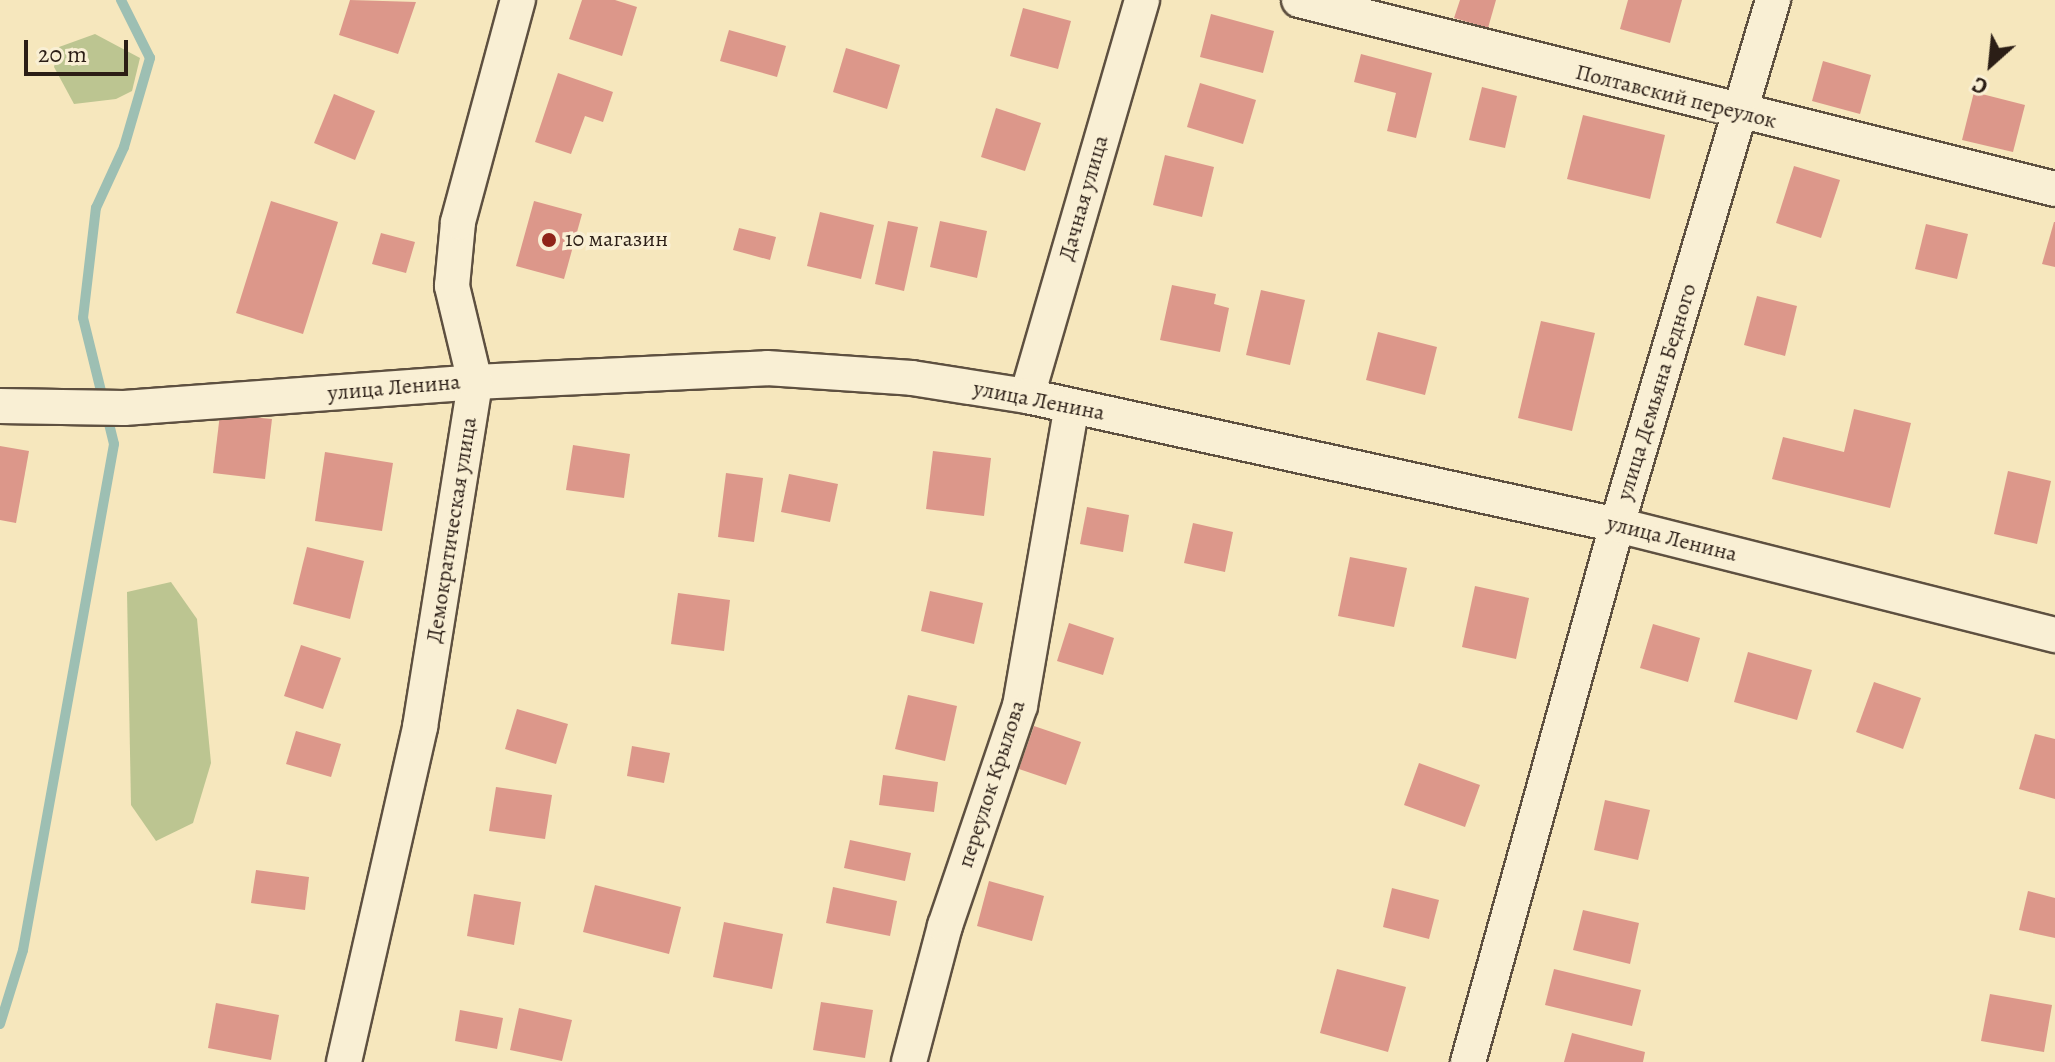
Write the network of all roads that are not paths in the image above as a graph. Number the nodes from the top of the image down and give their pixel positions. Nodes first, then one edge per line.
1 (518, 0) edge
2 (1142, 0) edge
3 (1299, 0) edge
4 (1773, 0) edge
5 (1740, 114) junction
6 (2055, 189) edge
7 (475, 382) junction
8 (1027, 396) junction
9 (0, 406) edge
10 (1072, 406) junction
11 (1617, 525) junction
12 (2055, 635) edge
13 (344, 1062) edge
14 (909, 1062) edge
15 (1468, 1062) edge

1 - 7 street, Демократическая улица
2 - 8 street, Дачная улица
3 - 5 street, Полтавский переулок
4 - 5 street, улица Демьяна Бедного
5 - 6 street, Полтавский переулок
5 - 11 street, улица Демьяна Бедного
7 - 8 street, улица Ленина
7 - 9 street, улица Ленина
7 - 13 street, Демократическая улица
8 - 10 street, улица Ленина
10 - 11 street, улица Ленина
10 - 14 street, переулок Крылова
11 - 12 street, улица Ленина
11 - 15 street, улица Демьяна Бедного

